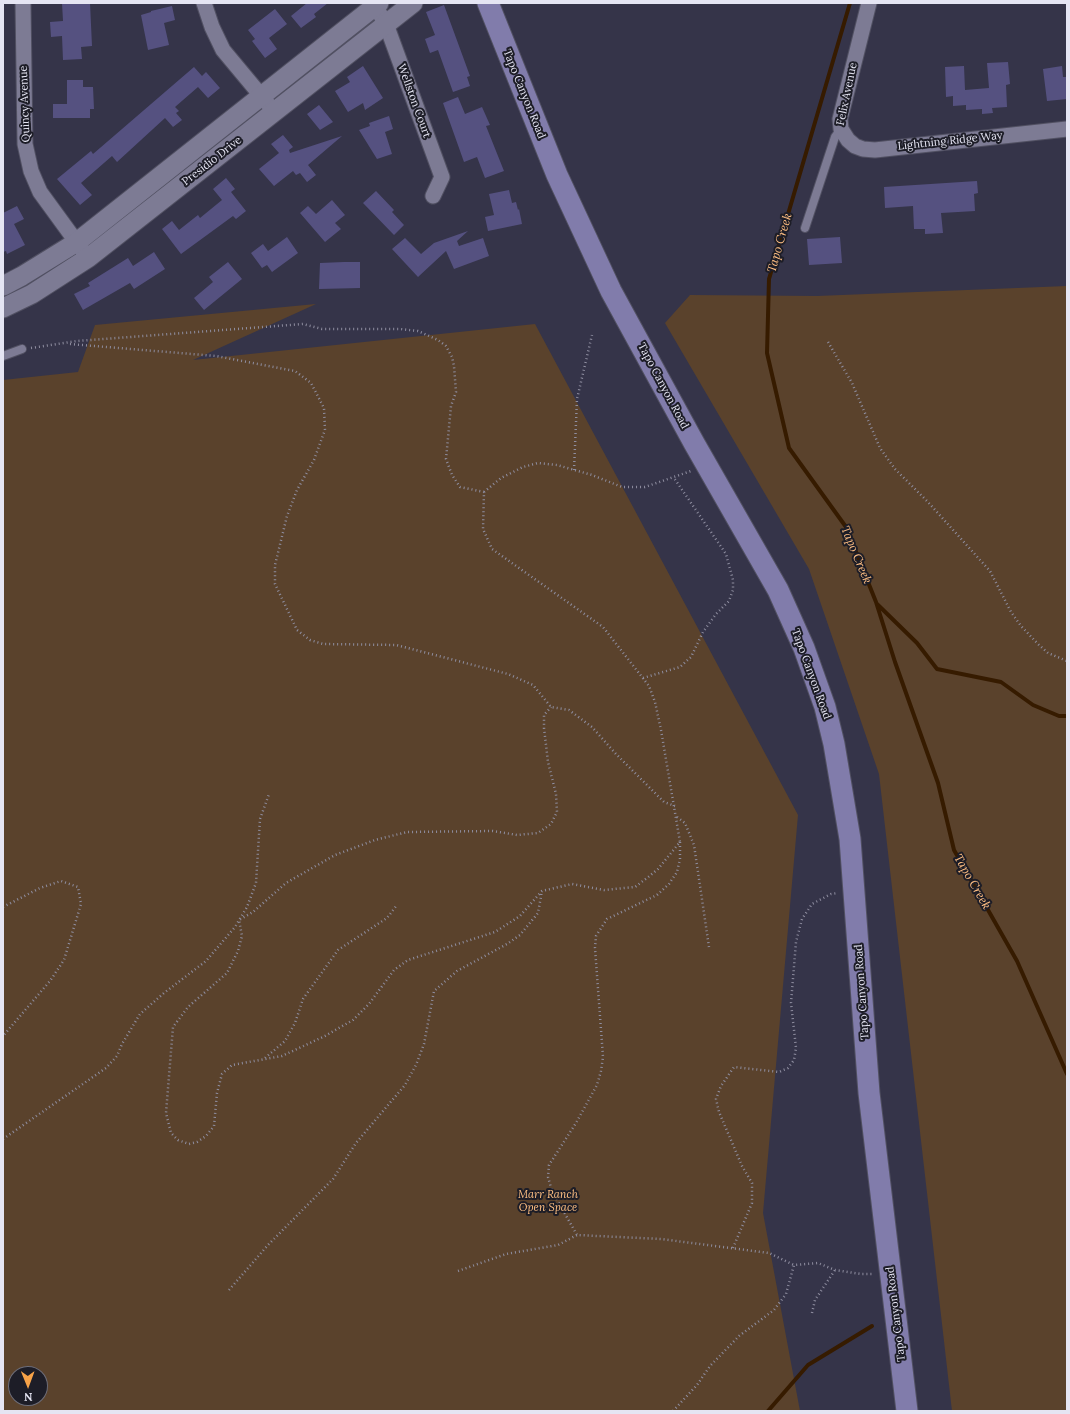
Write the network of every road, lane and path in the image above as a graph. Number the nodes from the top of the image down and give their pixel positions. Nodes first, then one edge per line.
1 (22, 3) edge
2 (204, 3) edge
3 (413, 3) edge
4 (488, 3) edge
5 (869, 3) edge
6 (377, 5) edge
7 (386, 24) junction
8 (262, 96) junction
9 (274, 112) junction
10 (841, 129) junction
11 (1067, 129) edge
12 (433, 196) dead end
13 (805, 228) dead end
14 (76, 242) junction
15 (88, 258) junction
16 (3, 286) edge
17 (3, 308) edge
18 (592, 335) dead end
19 (828, 342) dead end
20 (65, 344) junction
21 (22, 349) joint
22 (3, 356) edge
23 (706, 465) junction
24 (574, 470) junction
25 (674, 478) junction
26 (484, 492) junction
27 (1067, 661) edge
28 (643, 678) junction
29 (551, 707) junction
30 (269, 794) dead end
31 (675, 806) junction
32 (677, 817) junction
33 (680, 842) junction
34 (854, 890) junction
35 (542, 891) junction
36 (397, 905) dead end
37 (3, 907) edge
38 (239, 920) junction
39 (709, 947) dead end
40 (3, 1036) edge
41 (264, 1059) junction
42 (3, 1139) edge
43 (577, 1235) junction
44 (733, 1248) junction
45 (794, 1265) junction
46 (835, 1270) junction
47 (458, 1271) dead end
48 (891, 1272) junction
49 (229, 1290) dead end
50 (812, 1313) dead end
51 (673, 1411) edge
52 (907, 1411) edge

1 - 14 street, Quincy Avenue
2 - 8 street
3 - 7 street, Presidio Drive
4 - 23 main road, Tapo Canyon Road
5 - 10 street, Felix Avenue
6 - 7 street, Wellston Court
6 - 8 street, Presidio Drive
7 - 9 street, Presidio Drive
7 - 12 street, Wellston Court
8 - 9 street
8 - 14 street, Presidio Drive
9 - 15 street, Presidio Drive
10 - 11 street, Lightning Ridge Way
10 - 13 lane, Felix Avenue
14 - 15 street, Quincy Avenue
14 - 16 street, Presidio Drive
15 - 17 street, Presidio Drive
18 - 24 path
19 - 27 path
20 - 21 path
20 - 26 path
20 - 29 path
21 - 22 lane
23 - 25 path
23 - 34 main road, Tapo Canyon Road
24 - 25 path
24 - 26 path
25 - 28 path
26 - 28 path
28 - 31 path
29 - 31 path
29 - 38 path
30 - 38 path
31 - 32 path
32 - 33 path
32 - 39 path
33 - 35 path
33 - 43 path
34 - 44 path
34 - 48 main road, Tapo Canyon Road
35 - 41 path
35 - 49 path
36 - 41 path
37 - 40 path
38 - 41 path
38 - 42 path
43 - 44 path
43 - 47 path
44 - 45 path
45 - 46 path
45 - 51 path
46 - 48 path
46 - 50 path
48 - 52 main road, Tapo Canyon Road

